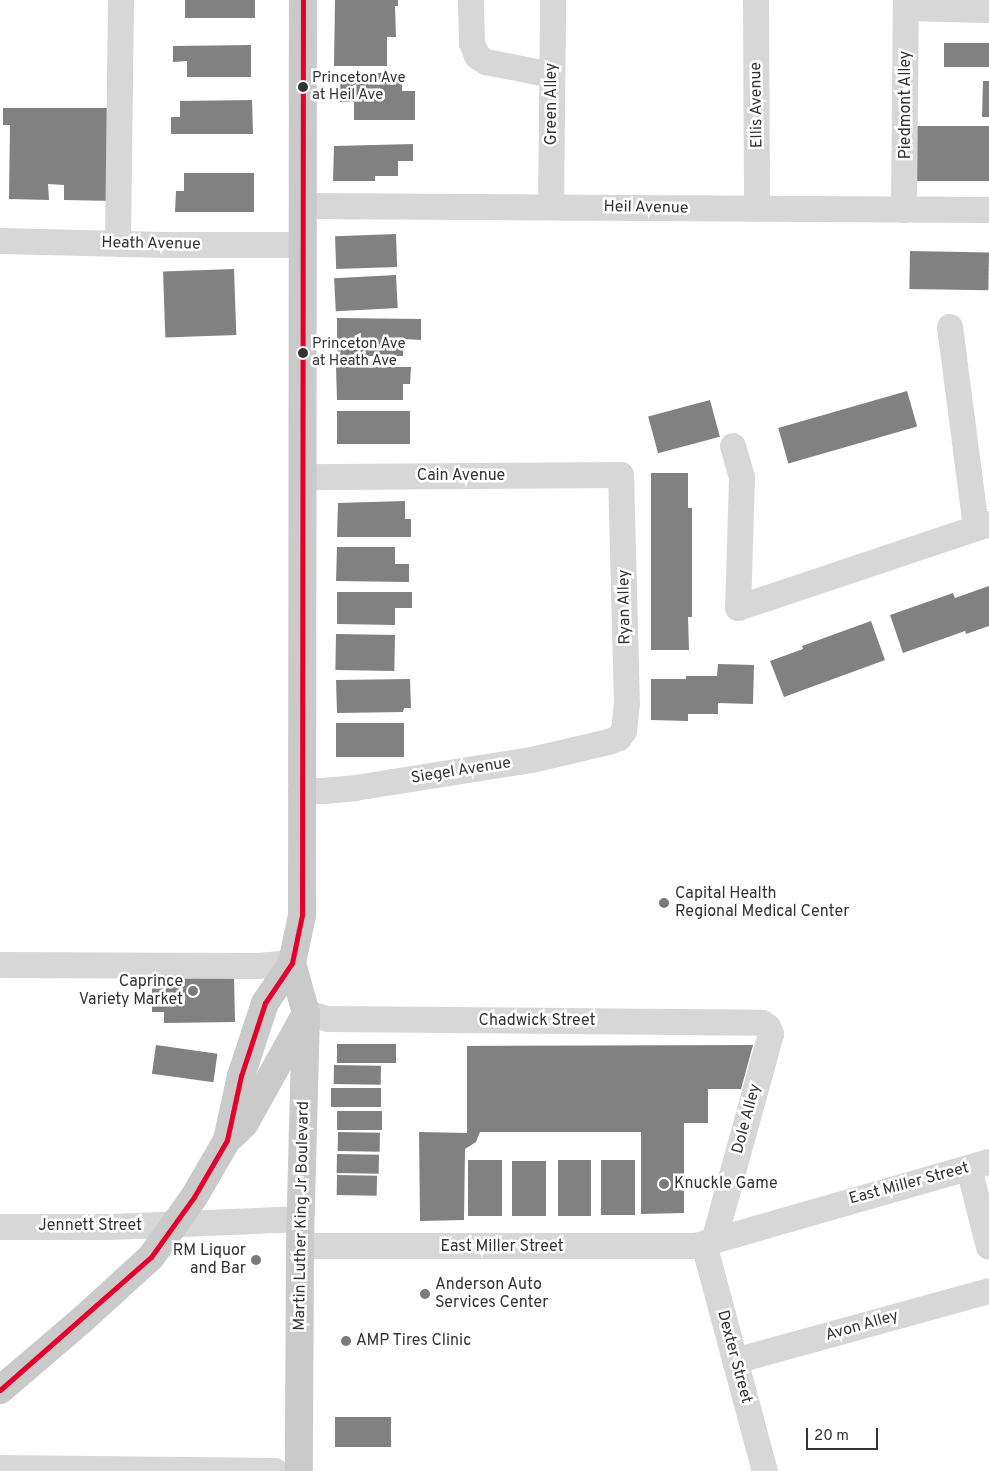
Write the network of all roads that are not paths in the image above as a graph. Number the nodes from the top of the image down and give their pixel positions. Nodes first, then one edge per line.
1 (121, 0) edge
2 (303, 0) edge
3 (471, 0) edge
4 (552, 0) edge
5 (756, 0) edge
6 (906, 4) edge
7 (989, 10) edge
8 (552, 75) junction
9 (302, 206) junction
10 (552, 207) junction
11 (757, 209) junction
12 (904, 210) junction
13 (989, 210) edge
14 (0, 241) edge
15 (118, 244) junction
16 (302, 245) junction
17 (950, 327) dead end
18 (733, 446) dead end
19 (621, 476) joint
20 (302, 477) junction
21 (983, 525) edge
22 (619, 738) joint
23 (301, 791) junction
24 (292, 962) junction
25 (0, 965) edge
26 (306, 1013) junction
27 (768, 1027) joint
28 (227, 1140) junction
29 (979, 1165) edge
30 (300, 1219) junction
31 (174, 1225) junction
32 (0, 1227) edge
33 (709, 1242) junction
34 (300, 1246) junction
35 (989, 1247) edge
36 (989, 1290) edge
37 (735, 1361) junction
38 (0, 1390) edge
39 (0, 1468) edge
40 (275, 1471) edge
41 (299, 1471) edge
42 (766, 1471) edge

1 - 15 street
2 - 9 main road
3 - 8 street
4 - 8 street, Green Alley
5 - 11 street, Ellis Avenue
6 - 7 street
6 - 12 street, Piedmont Alley
8 - 10 street, Green Alley
9 - 10 street, Heil Avenue
9 - 16 main road
10 - 11 street, Heil Avenue
11 - 12 street, Heil Avenue
12 - 13 street, Heil Avenue
14 - 15 street, Heath Avenue
15 - 16 street, Heath Avenue
16 - 20 main road
17 - 21 street
18 - 21 street
19 - 20 street, Cain Avenue
19 - 22 street, Ryan Alley
20 - 23 main road
22 - 23 street, Siegel Avenue
23 - 24 main road
24 - 25 street
24 - 26 main road, Martin Luther King Jr Boulevard
24 - 28 main road
26 - 27 street, Chadwick Street
26 - 28 main road
26 - 30 main road, Martin Luther King Jr Boulevard
27 - 33 street, Dole Alley
28 - 31 main road
29 - 33 street, East Miller Street
29 - 35 street
30 - 31 street, Jennett Street
30 - 34 main road, Martin Luther King Jr Boulevard
31 - 32 street, Jennett Street
31 - 38 main road
33 - 34 street, East Miller Street
33 - 37 street, Dexter Street
34 - 41 main road, Martin Luther King Jr Boulevard
36 - 37 street, Avon Alley
37 - 42 street, Dexter Street
39 - 40 street

